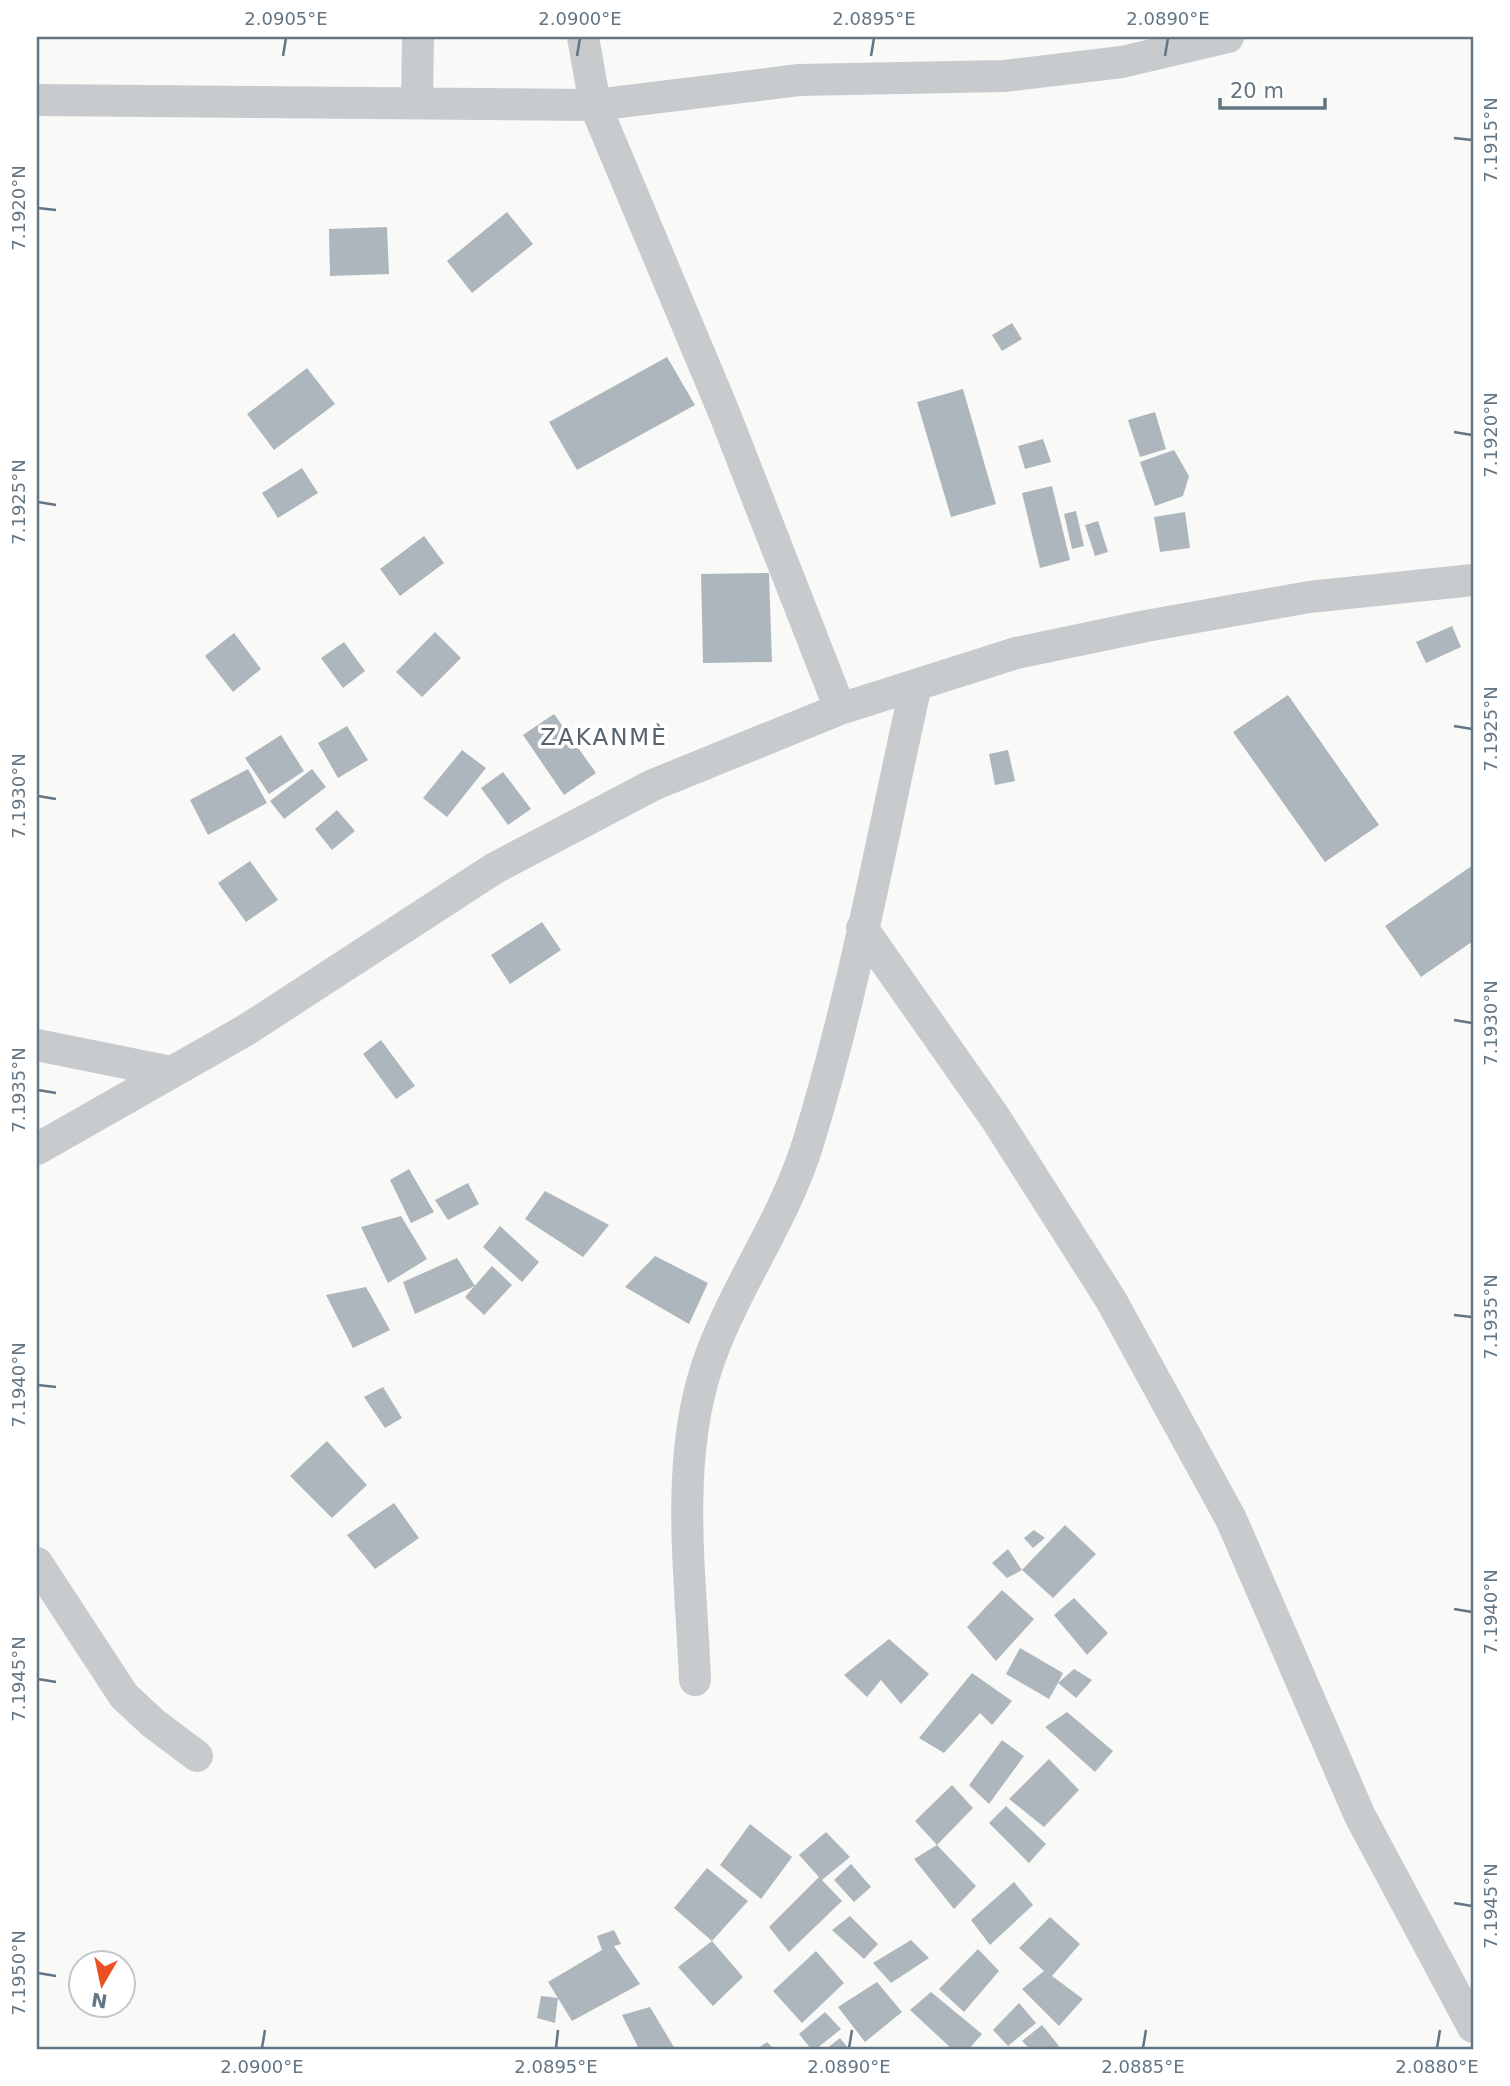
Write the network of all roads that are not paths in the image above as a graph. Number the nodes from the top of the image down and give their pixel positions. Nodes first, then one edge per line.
1 (418, 37) edge
2 (583, 37) edge
3 (1228, 37) edge
4 (37, 100) edge
5 (417, 101) junction
6 (595, 105) junction
7 (1473, 580) edge
8 (916, 685) junction
9 (840, 709) junction
10 (862, 928) junction
11 (37, 1045) edge
12 (171, 1072) junction
13 (37, 1149) edge
14 (37, 1563) edge
15 (695, 1680) dead end
16 (197, 1756) dead end
17 (1473, 2027) edge

1 - 5 street
2 - 6 street
3 - 6 street
4 - 5 street
5 - 6 street
6 - 9 street
7 - 8 street
8 - 9 street
8 - 10 street
9 - 12 street
10 - 15 street
10 - 17 street
11 - 12 street
12 - 13 street
14 - 16 street

